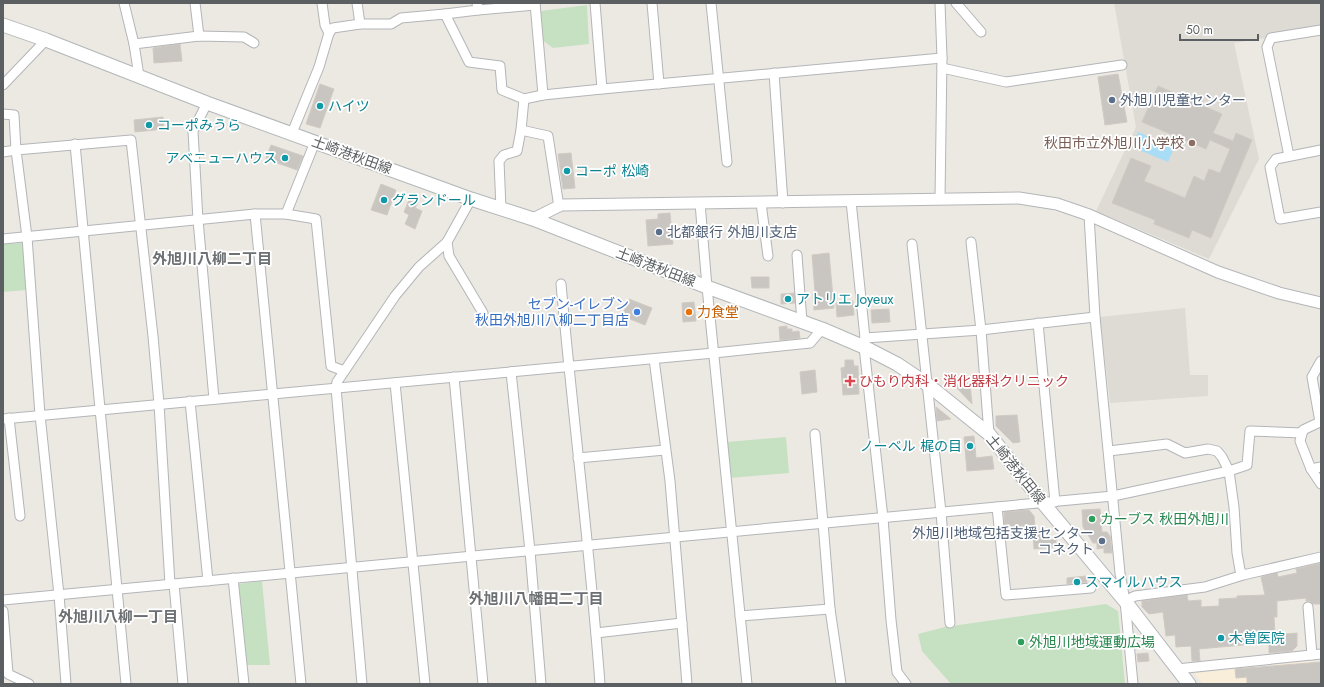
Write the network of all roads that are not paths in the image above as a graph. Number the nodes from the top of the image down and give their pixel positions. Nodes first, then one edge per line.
1 (124, 3) edge
2 (195, 3) edge
3 (322, 3) edge
4 (357, 3) edge
5 (595, 3) edge
6 (652, 3) edge
7 (711, 3) edge
8 (940, 3) edge
9 (956, 3) edge
10 (535, 4) edge
11 (478, 6) edge
12 (445, 14) junction
13 (360, 24) junction
14 (3, 25) edge
15 (1321, 30) edge
16 (981, 32) dead end
17 (329, 33) junction
18 (199, 36) junction
19 (46, 40) junction
20 (254, 43) dead end
21 (134, 44) junction
22 (942, 58) junction
23 (1122, 65) dead end
24 (942, 68) junction
25 (774, 73) junction
26 (138, 76) junction
27 (718, 79) junction
28 (659, 84) junction
29 (3, 85) edge
30 (602, 89) junction
31 (543, 95) junction
32 (524, 99) junction
33 (207, 103) junction
34 (3, 114) edge
35 (522, 130) junction
36 (292, 133) junction
37 (315, 142) junction
38 (75, 144) junction
39 (16, 150) junction
40 (1321, 150) edge
41 (3, 152) edge
42 (1289, 156) junction
43 (727, 162) dead end
44 (471, 199) junction
45 (940, 199) junction
46 (851, 201) junction
47 (700, 202) junction
48 (761, 203) junction
49 (782, 203) junction
50 (558, 207) junction
51 (501, 208) junction
52 (1321, 212) edge
53 (255, 214) junction
54 (286, 214) junction
55 (1089, 215) junction
56 (533, 219) junction
57 (198, 220) junction
58 (140, 226) junction
59 (83, 231) junction
60 (26, 237) junction
61 (3, 239) edge
62 (447, 242) junction
63 (972, 242) dead end
64 (912, 244) dead end
65 (797, 255) dead end
66 (768, 256) dead end
67 (561, 284) dead end
68 (706, 287) junction
69 (1321, 303) edge
70 (483, 313) dead end
71 (1095, 317) junction
72 (802, 322) junction
73 (1038, 323) junction
74 (822, 329) junction
75 (981, 330) junction
76 (921, 334) junction
77 (865, 342) junction
78 (714, 353) junction
79 (654, 359) junction
80 (1321, 361) edge
81 (568, 366) junction
82 (344, 371) junction
83 (511, 372) junction
84 (454, 377) junction
85 (395, 382) junction
86 (927, 384) junction
87 (336, 388) junction
88 (273, 394) junction
89 (214, 399) junction
90 (190, 402) junction
91 (159, 404) junction
92 (100, 410) junction
93 (40, 415) junction
94 (6, 418) edge
95 (1302, 433) junction
96 (815, 434) dead end
97 (989, 434) junction
98 (666, 450) junction
99 (1109, 451) junction
100 (578, 458) junction
101 (1321, 468) edge
102 (1311, 469) junction
103 (1229, 471) junction
104 (1321, 484) edge
105 (1113, 496) junction
106 (1049, 502) junction
107 (997, 507) junction
108 (941, 512) junction
109 (20, 516) dead end
110 (883, 518) junction
111 (824, 523) junction
112 (732, 532) junction
113 (674, 537) junction
114 (587, 545) junction
115 (530, 551) junction
116 (471, 556) junction
117 (1321, 557) edge
118 (413, 562) junction
119 (352, 567) junction
120 (290, 573) junction
121 (1243, 575) junction
122 (233, 578) junction
123 (208, 581) junction
124 (172, 584) junction
125 (1091, 588) dead end
126 (117, 589) junction
127 (59, 595) junction
128 (3, 600) edge
129 (1126, 601) junction
130 (1308, 607) dead end
131 (830, 608) junction
132 (3, 611) edge
133 (740, 616) junction
134 (682, 623) junction
135 (950, 623) dead end
136 (596, 633) junction
137 (1317, 655) edge
138 (1177, 669) junction
139 (6, 673) edge
140 (29, 684) edge
141 (66, 684) edge
142 (126, 684) edge
143 (183, 684) edge
144 (244, 684) edge
145 (301, 684) edge
146 (362, 684) edge
147 (425, 684) edge
148 (483, 684) edge
149 (541, 684) edge
150 (600, 684) edge
151 (687, 684) edge
152 (747, 684) edge
153 (841, 684) edge
154 (906, 684) edge
155 (1133, 684) edge
156 (1189, 684) edge

1 - 21 street
2 - 18 street
3 - 17 street
4 - 13 street
5 - 30 street
6 - 28 street
7 - 27 street
8 - 22 street
9 - 16 street
10 - 11 street
10 - 31 street
11 - 12 street
12 - 13 street
12 - 32 street
13 - 17 street
14 - 19 main road, 土崎港秋田線
15 - 42 street
17 - 36 street
18 - 20 street
18 - 21 street
19 - 26 main road, 土崎港秋田線
19 - 29 street
21 - 26 street
22 - 24 street
22 - 25 street
23 - 24 street
24 - 45 street
25 - 27 street
25 - 49 street
26 - 33 main road, 土崎港秋田線
27 - 28 street
27 - 43 street
28 - 30 street
30 - 31 street
31 - 32 street
32 - 35 street
33 - 36 main road, 土崎港秋田線
33 - 57 street
34 - 39 street
35 - 50 street
35 - 51 street
36 - 37 main road, 土崎港秋田線
37 - 44 main road, 土崎港秋田線
37 - 54 street
38 - 39 street
38 - 58 street
38 - 59 street
39 - 41 street
39 - 60 street
40 - 42 street
42 - 52 street
44 - 51 main road, 土崎港秋田線
44 - 62 street
45 - 46 street
45 - 55 street
46 - 49 street
46 - 77 street
47 - 48 street
47 - 50 street
47 - 68 street
48 - 49 street
48 - 66 street
50 - 56 street
51 - 56 main road, 土崎港秋田線
53 - 54 street
53 - 57 street
53 - 88 street
54 - 82 street
55 - 69 street
55 - 71 street
56 - 68 main road, 土崎港秋田線
57 - 58 street
57 - 89 street
58 - 59 street
58 - 91 street
59 - 60 street
59 - 92 street
60 - 61 street
60 - 93 street
62 - 70 street
62 - 82 street
63 - 75 street
64 - 76 street
65 - 72 street
67 - 81 street
68 - 72 main road, 土崎港秋田線
68 - 78 street
71 - 73 street
71 - 99 street
72 - 74 main road, 土崎港秋田線
73 - 75 street
73 - 106 street
74 - 77 main road, 土崎港秋田線
74 - 78 street
75 - 76 street
75 - 97 street
76 - 77 street
76 - 86 street
77 - 86 main road, 土崎港秋田線
77 - 110 street
78 - 79 street
78 - 112 street
79 - 81 street
79 - 98 street
80 - 95 street
81 - 83 street
81 - 100 street
82 - 87 street
83 - 84 street
83 - 115 street
84 - 85 street
84 - 116 street
85 - 87 street
85 - 118 street
86 - 97 main road, 土崎港秋田線
86 - 108 street
87 - 88 street
87 - 119 street
88 - 89 street
88 - 120 street
89 - 90 street
90 - 91 street
90 - 123 street
91 - 92 street
91 - 124 street
92 - 93 street
92 - 126 street
93 - 94 street
93 - 127 street
94 - 109 street
95 - 102 street
95 - 103 street
96 - 111 street
97 - 106 main road, 土崎港秋田線
98 - 100 street
98 - 113 street
99 - 103 street
99 - 105 street
100 - 114 street
101 - 102 street
102 - 104 street
103 - 105 street
103 - 121 street
105 - 106 street
105 - 129 street
106 - 107 street
106 - 129 main road, 土崎港秋田線
107 - 108 street
107 - 125 street
108 - 110 street
108 - 135 street
110 - 111 street
110 - 154 street
111 - 112 street
111 - 131 street
112 - 113 street
112 - 133 street
113 - 114 street
113 - 134 street
114 - 115 street
114 - 136 street
115 - 116 street
115 - 149 street
116 - 118 street
116 - 148 street
117 - 121 street
118 - 119 street
118 - 147 street
119 - 120 street
119 - 146 street
120 - 122 street
120 - 145 street
121 - 129 street
122 - 123 street
122 - 144 street
123 - 124 street
124 - 126 street
124 - 143 street
126 - 127 street
126 - 142 street
127 - 128 street
127 - 141 street
129 - 138 main road, 土崎港秋田線
129 - 155 street
130 - 137 street
131 - 133 street
131 - 153 street
132 - 139 street
133 - 152 street
134 - 136 street
134 - 151 street
136 - 150 street
137 - 138 street
138 - 156 main road, 土崎港秋田線
139 - 140 street

